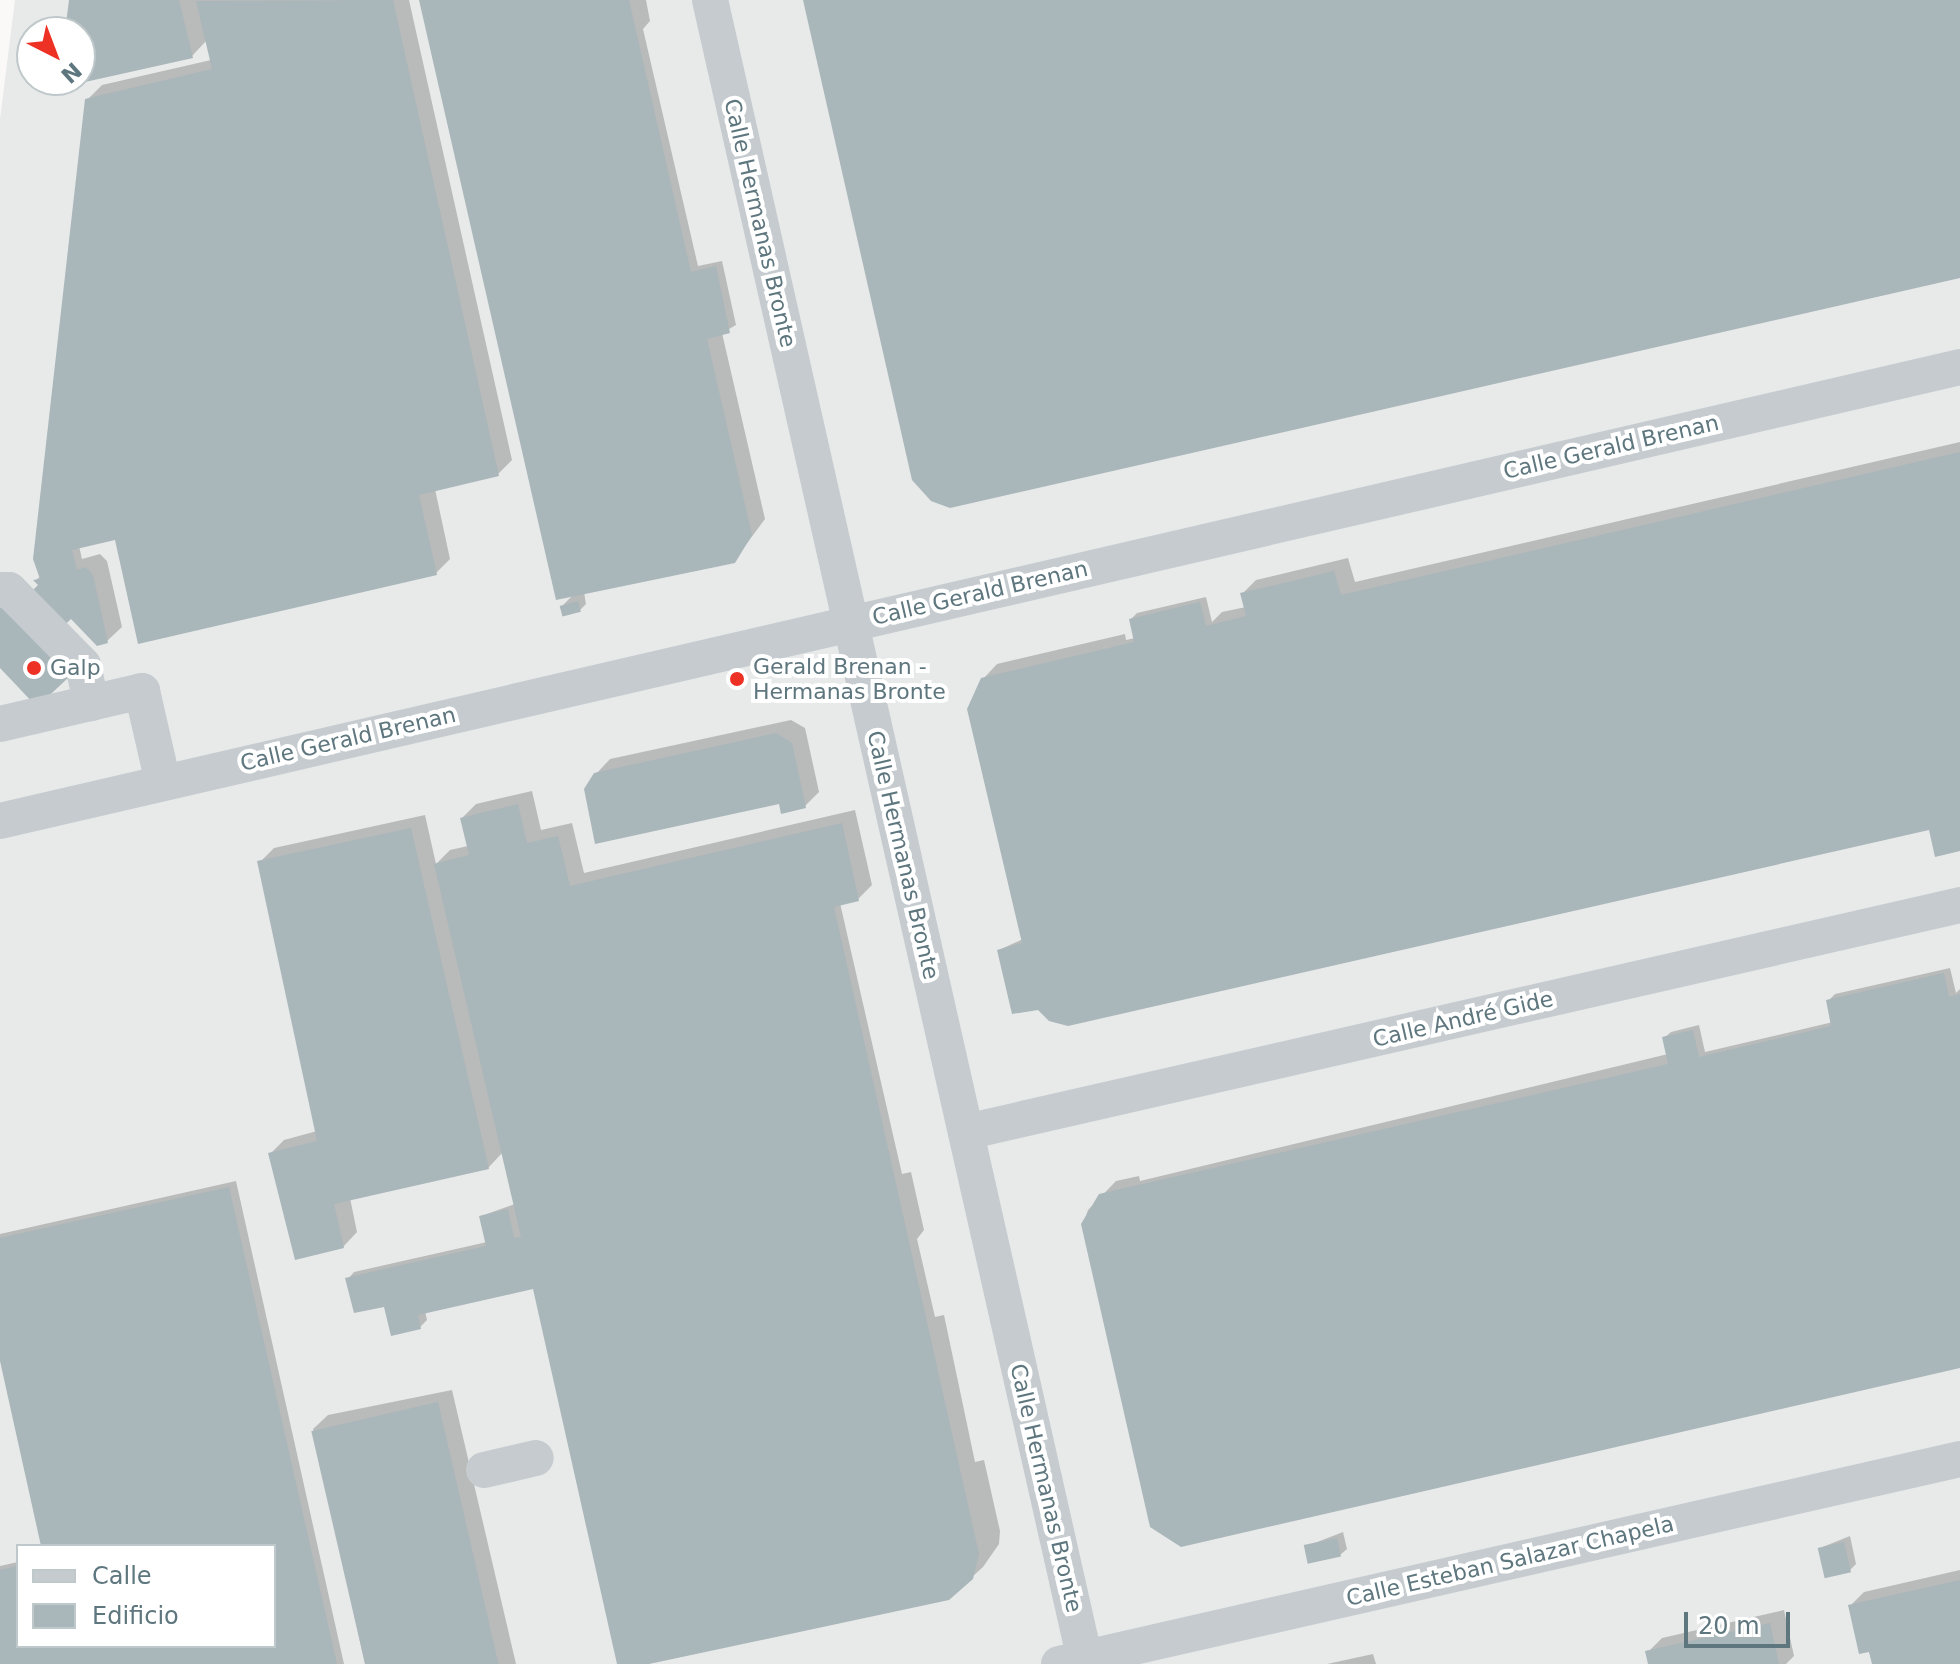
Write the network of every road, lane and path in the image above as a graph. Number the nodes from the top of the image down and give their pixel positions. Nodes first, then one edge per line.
1 (710, 0) edge
2 (1960, 367) edge
3 (0, 590) edge
4 (851, 623) junction
5 (91, 703) junction
6 (0, 724) edge
7 (163, 783) junction
8 (0, 821) edge
9 (1960, 905) edge
10 (966, 1132) junction
11 (536, 1458) dead end
12 (1960, 1459) edge
13 (484, 1470) dead end
14 (1077, 1662) edge

1 - 4 street, Calle Hermanas Bronte
2 - 4 street, Calle Gerald Brenan
3 - 5 street
4 - 7 street, Calle Gerald Brenan
4 - 10 street, Calle Hermanas Bronte
5 - 6 street
5 - 7 street
7 - 8 street, Calle Gerald Brenan
9 - 10 street, Calle André Gide
10 - 14 street, Calle Hermanas Bronte
11 - 13 street
12 - 14 street, Calle Esteban Salazar Chapela

